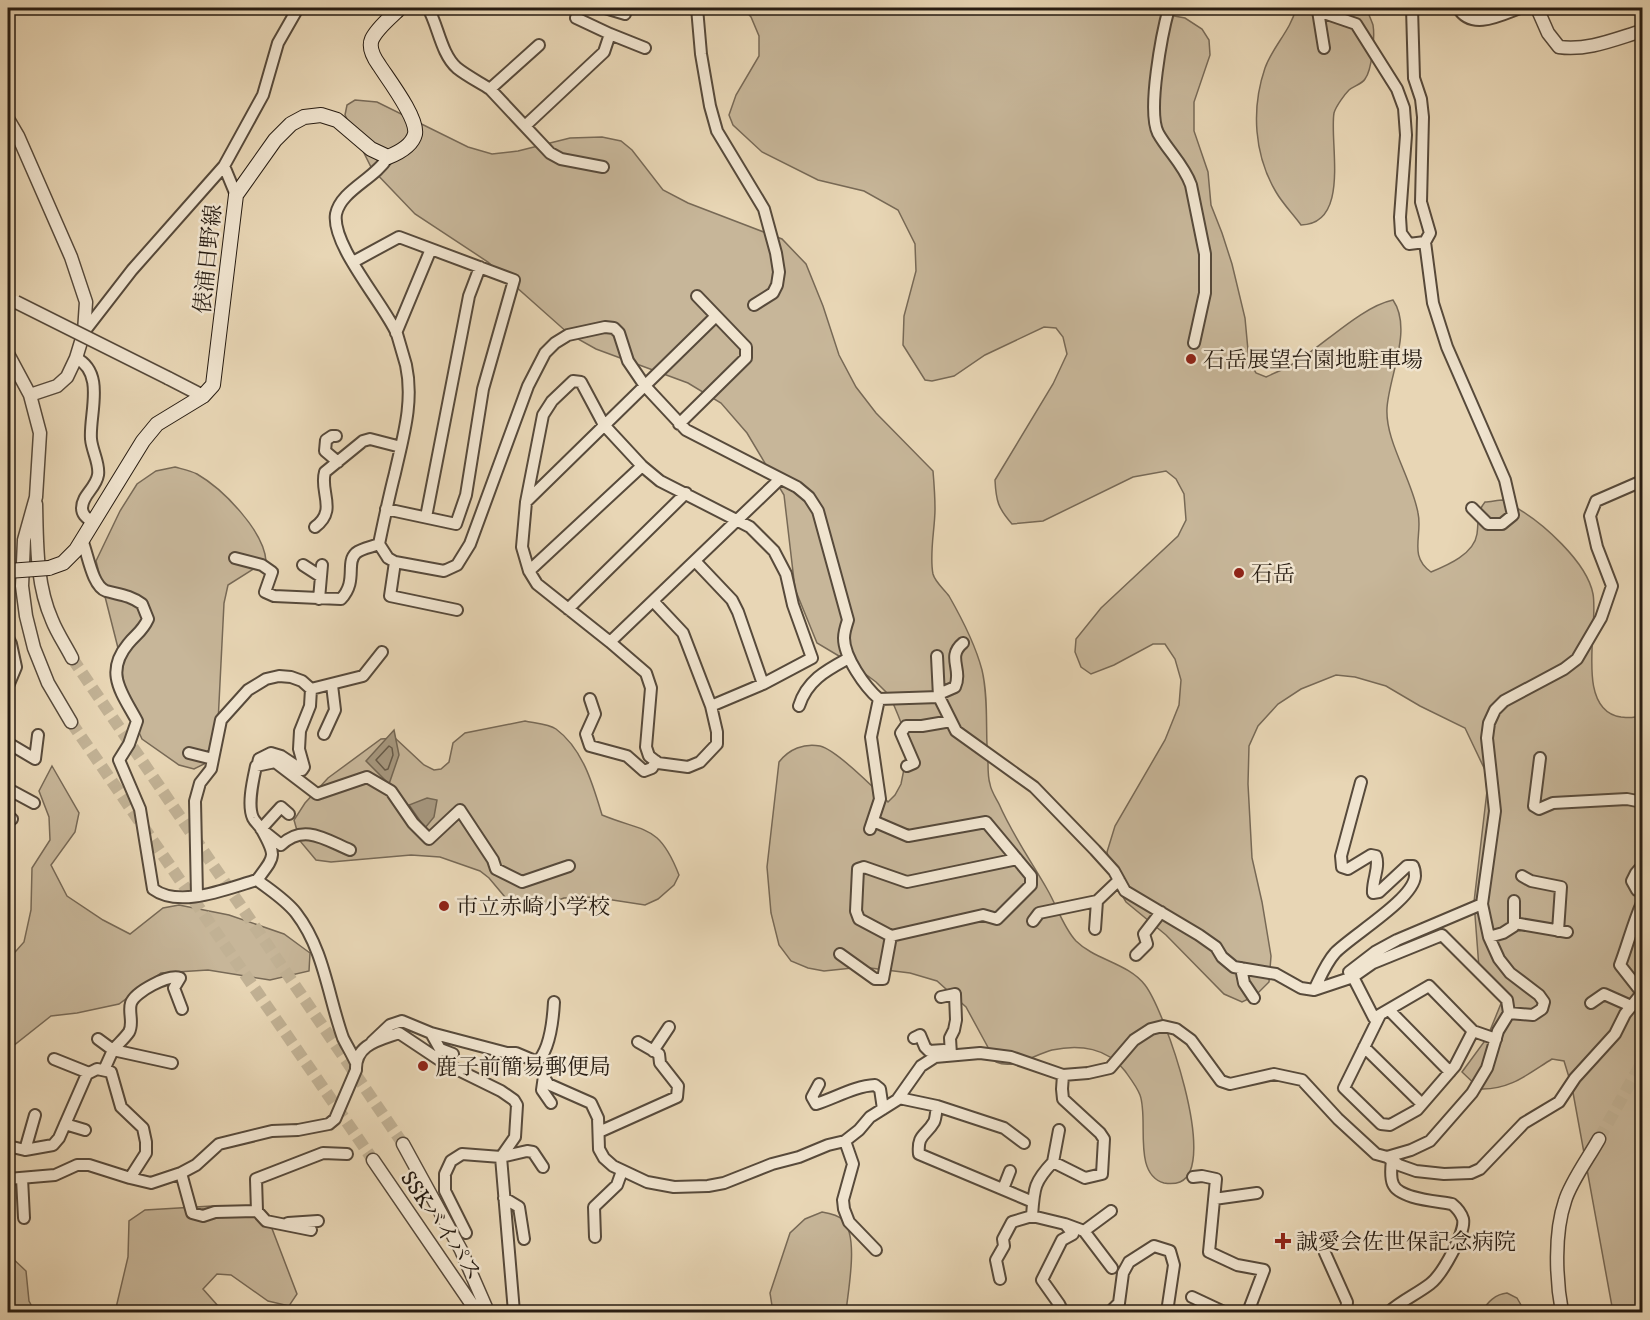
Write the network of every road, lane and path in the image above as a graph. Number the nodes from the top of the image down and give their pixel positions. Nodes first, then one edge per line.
1 (298, 8) edge
2 (400, 8) edge
3 (428, 8) edge
4 (605, 8) edge
5 (698, 8) edge
6 (1169, 8) edge
7 (1412, 8) edge
8 (1458, 8) edge
9 (1520, 8) edge
10 (1537, 8) edge
11 (1317, 9) edge
12 (625, 14) dead end
13 (576, 18) dead end
14 (1642, 31) edge
15 (610, 34) junction
16 (539, 45) dead end
17 (645, 48) dead end
18 (1324, 48) dead end
19 (490, 89) junction
20 (8, 119) edge
21 (525, 126) junction
22 (387, 158) junction
23 (224, 166) junction
24 (603, 167) dead end
25 (236, 195) junction
26 (1425, 242) junction
27 (431, 249) junction
28 (353, 262) junction
29 (480, 267) junction
30 (697, 296) dead end
31 (12, 300) edge
32 (754, 305) dead end
33 (716, 316) junction
34 (84, 332) junction
35 (396, 333) junction
36 (1194, 343) dead end
37 (8, 354) edge
38 (76, 358) junction
39 (645, 386) junction
40 (30, 394) junction
41 (203, 396) junction
42 (679, 424) junction
43 (604, 425) junction
44 (336, 436) dead end
45 (401, 447) junction
46 (338, 462) junction
47 (642, 466) junction
48 (780, 479) junction
49 (1642, 481) edge
50 (686, 493) junction
51 (36, 496) junction
52 (526, 502) junction
53 (1472, 508) dead end
54 (386, 509) junction
55 (426, 517) junction
56 (737, 520) junction
57 (92, 522) junction
58 (315, 527) dead end
59 (82, 540) junction
60 (379, 544) junction
61 (235, 558) dead end
62 (695, 561) junction
63 (395, 562) junction
64 (303, 565) dead end
65 (529, 570) junction
66 (8, 572) edge
67 (319, 599) junction
68 (653, 601) junction
69 (568, 609) junction
70 (457, 610) dead end
71 (8, 638) edge
72 (610, 642) junction
73 (963, 643) dead end
74 (382, 652) dead end
75 (936, 656) dead end
76 (72, 658) tunnel mouth
77 (849, 658) junction
78 (763, 684) junction
79 (332, 685) junction
80 (8, 686) edge
81 (311, 690) junction
82 (939, 695) junction
83 (590, 699) dead end
84 (879, 699) junction
85 (799, 705) dead end
86 (711, 706) junction
87 (951, 721) junction
88 (71, 722) tunnel mouth
89 (324, 734) dead end
90 (38, 735) dead end
91 (8, 743) edge
92 (189, 753) dead end
93 (1540, 758) dead end
94 (213, 759) junction
95 (656, 761) junction
96 (914, 763) dead end
97 (256, 766) junction
98 (1360, 782) dead end
99 (9, 792) edge
100 (1642, 802) edge
101 (34, 803) dead end
102 (281, 807) dead end
103 (261, 829) junction
104 (350, 850) dead end
105 (1017, 859) junction
106 (569, 866) dead end
107 (1642, 866) edge
108 (1522, 876) dead end
109 (257, 880) junction
110 (1119, 880) junction
111 (1641, 892) edge
112 (197, 896) junction
113 (1097, 901) junction
114 (1514, 901) dead end
115 (1642, 903) edge
116 (1482, 904) junction
117 (1161, 912) junction
118 (1033, 921) dead end
119 (1514, 923) junction
120 (1095, 929) dead end
121 (891, 936) junction
122 (1490, 938) junction
123 (1136, 955) dead end
124 (842, 959) dead end
125 (1242, 968) junction
126 (1353, 977) junction
127 (1334, 982) junction
128 (1314, 990) junction
129 (1642, 993) edge
130 (941, 997) dead end
131 (1254, 998) dead end
132 (554, 1002) dead end
133 (1591, 1003) dead end
134 (1631, 1006) junction
135 (182, 1009) dead end
136 (1384, 1012) junction
137 (1509, 1012) junction
138 (669, 1027) dead end
139 (1473, 1031) junction
140 (430, 1033) junction
141 (914, 1038) dead end
142 (98, 1039) dead end
143 (1496, 1039) junction
144 (372, 1042) junction
145 (638, 1042) dead end
146 (1364, 1047) junction
147 (113, 1050) junction
148 (653, 1051) junction
149 (951, 1052) junction
150 (453, 1054) dead end
151 (54, 1059) dead end
152 (172, 1063) dead end
153 (356, 1063) junction
154 (536, 1063) junction
155 (104, 1070) junction
156 (1450, 1072) junction
157 (89, 1073) junction
158 (1063, 1075) junction
159 (544, 1076) junction
160 (819, 1084) dead end
161 (899, 1098) junction
162 (551, 1102) dead end
163 (1422, 1104) junction
164 (937, 1106) junction
165 (883, 1109) junction
166 (35, 1115) dead end
167 (65, 1124) junction
168 (85, 1130) dead end
169 (1059, 1130) dead end
170 (599, 1132) junction
171 (1599, 1139) tunnel mouth
172 (845, 1141) junction
173 (1024, 1143) dead end
174 (403, 1144) tunnel mouth
175 (8, 1146) edge
176 (26, 1150) junction
177 (347, 1154) dead end
178 (501, 1157) junction
179 (1389, 1158) junction
180 (373, 1160) tunnel mouth
181 (1053, 1162) junction
182 (543, 1167) dead end
183 (622, 1171) junction
184 (1010, 1171) dead end
185 (181, 1173) junction
186 (1193, 1177) dead end
187 (22, 1178) junction
188 (130, 1178) junction
189 (8, 1179) edge
190 (1003, 1189) junction
191 (1257, 1193) dead end
192 (504, 1198) junction
193 (1214, 1198) junction
194 (1033, 1202) junction
195 (257, 1211) junction
196 (1111, 1211) dead end
197 (1032, 1216) junction
198 (24, 1218) dead end
199 (1065, 1224) junction
200 (314, 1226) dead end
201 (1084, 1231) junction
202 (466, 1233) dead end
203 (595, 1237) dead end
204 (524, 1239) dead end
205 (876, 1250) dead end
206 (1325, 1253) dead end
207 (1112, 1268) dead end
208 (1000, 1279) dead end
209 (1192, 1297) dead end
210 (477, 1312) edge
211 (488, 1312) edge
212 (514, 1312) edge
213 (1063, 1312) edge
214 (1110, 1312) edge
215 (1167, 1312) edge
216 (1224, 1312) edge
217 (1248, 1312) edge
218 (1346, 1312) edge
219 (1389, 1312) edge
220 (1562, 1312) edge

1 - 23 street
2 - 22 main road
3 - 19 street
4 - 12 street
5 - 32 street
6 - 36 street
7 - 26 street
8 - 9 street
10 - 14 street
11 - 18 street
11 - 26 street
13 - 15 street
15 - 17 street
15 - 21 street
16 - 19 street
19 - 21 street
20 - 34 street
21 - 24 street
22 - 25 main road, 俵浦日野線
22 - 28 street
23 - 25 street
23 - 34 street
25 - 41 main road, 俵浦日野線
26 - 53 street
27 - 28 street
27 - 29 street
27 - 35 street
28 - 35 street
29 - 55 street
29 - 55 street
30 - 33 street
31 - 41 street, bridge
33 - 39 street
33 - 42 street
34 - 38 street
35 - 45 street
37 - 40 street
38 - 40 street
38 - 57 street
39 - 42 street
39 - 43 street
39 - 63 street
40 - 51 street
41 - 57 main road
42 - 48 street
43 - 47 street
43 - 52 street
43 - 52 street
44 - 46 street
45 - 46 street
45 - 54 street
46 - 58 street
47 - 50 street
47 - 65 street
48 - 56 street
48 - 77 street
49 - 116 street
50 - 56 street
50 - 69 street
51 - 76 street
51 - 88 street
52 - 65 street
54 - 55 street
54 - 60 street
56 - 62 street
56 - 78 street
57 - 59 main road
59 - 66 main road, bridge
59 - 112 street
60 - 63 street
60 - 67 street
61 - 67 street
62 - 68 street
62 - 78 street
63 - 70 street
64 - 67 street
65 - 69 street
68 - 72 street
68 - 86 street
69 - 72 street
71 - 80 street
72 - 95 street
73 - 82 street
74 - 79 street
75 - 82 street
77 - 84 street
77 - 85 street
78 - 86 street
79 - 81 street
79 - 89 street
81 - 94 street
81 - 97 street
82 - 84 street
82 - 87 street
83 - 95 street
84 - 105 street
86 - 95 street
87 - 96 street
87 - 110 street
90 - 91 street
92 - 94 street
93 - 100 street
94 - 112 street
97 - 103 street
97 - 106 street
98 - 128 street
99 - 101 street
102 - 103 street
103 - 104 street
103 - 109 street
105 - 121 street
105 - 121 street
107 - 111 street
108 - 119 street
109 - 112 street
109 - 153 street
110 - 113 street
110 - 117 street
113 - 118 street
113 - 120 street
114 - 119 street
115 - 129 street
116 - 122 street
116 - 127 street
117 - 123 street
117 - 125 street
119 - 122 street
121 - 124 street
122 - 137 street
125 - 128 street
125 - 131 street
126 - 127 street
126 - 136 street
126 - 137 street
127 - 128 street
129 - 134 street
130 - 149 street
132 - 154 street
133 - 134 street
134 - 179 street
135 - 147 street
136 - 139 street
136 - 146 street
136 - 156 street
137 - 143 street
138 - 148 street
139 - 143 street
139 - 156 street
140 - 144 street
140 - 150 street
140 - 154 street
141 - 149 street
142 - 147 street
143 - 179 street
144 - 153 street
144 - 178 street
145 - 148 street
146 - 163 street
146 - 163 street
147 - 152 street
147 - 155 street
148 - 170 street
149 - 158 street
149 - 161 street
151 - 157 street
153 - 185 street
154 - 159 street
155 - 157 street
155 - 188 street
156 - 163 street
157 - 167 street
158 - 179 street
158 - 181 street
159 - 162 street
159 - 170 street
160 - 165 street
161 - 164 street
161 - 165 street
164 - 173 street
164 - 190 street
165 - 172 street
166 - 176 street
167 - 168 street
167 - 176 street
169 - 181 street
170 - 183 street
171 - 220 street
172 - 183 street
172 - 205 street
174 - 211 street
175 - 176 street
177 - 195 street
178 - 182 street
178 - 192 street
178 - 202 street
179 - 219 street
180 - 210 street, SSKバイパス
181 - 194 street
183 - 203 street
184 - 190 street
185 - 188 street
185 - 195 street
186 - 193 street
187 - 188 street
187 - 189 street
187 - 198 street
190 - 194 street
191 - 193 street
192 - 204 street
192 - 212 street
193 - 217 street
194 - 197 street
195 - 200 street
196 - 201 street
197 - 199 street
197 - 208 street
199 - 201 street
199 - 213 street
201 - 207 street
206 - 218 street
209 - 216 street
214 - 215 street

